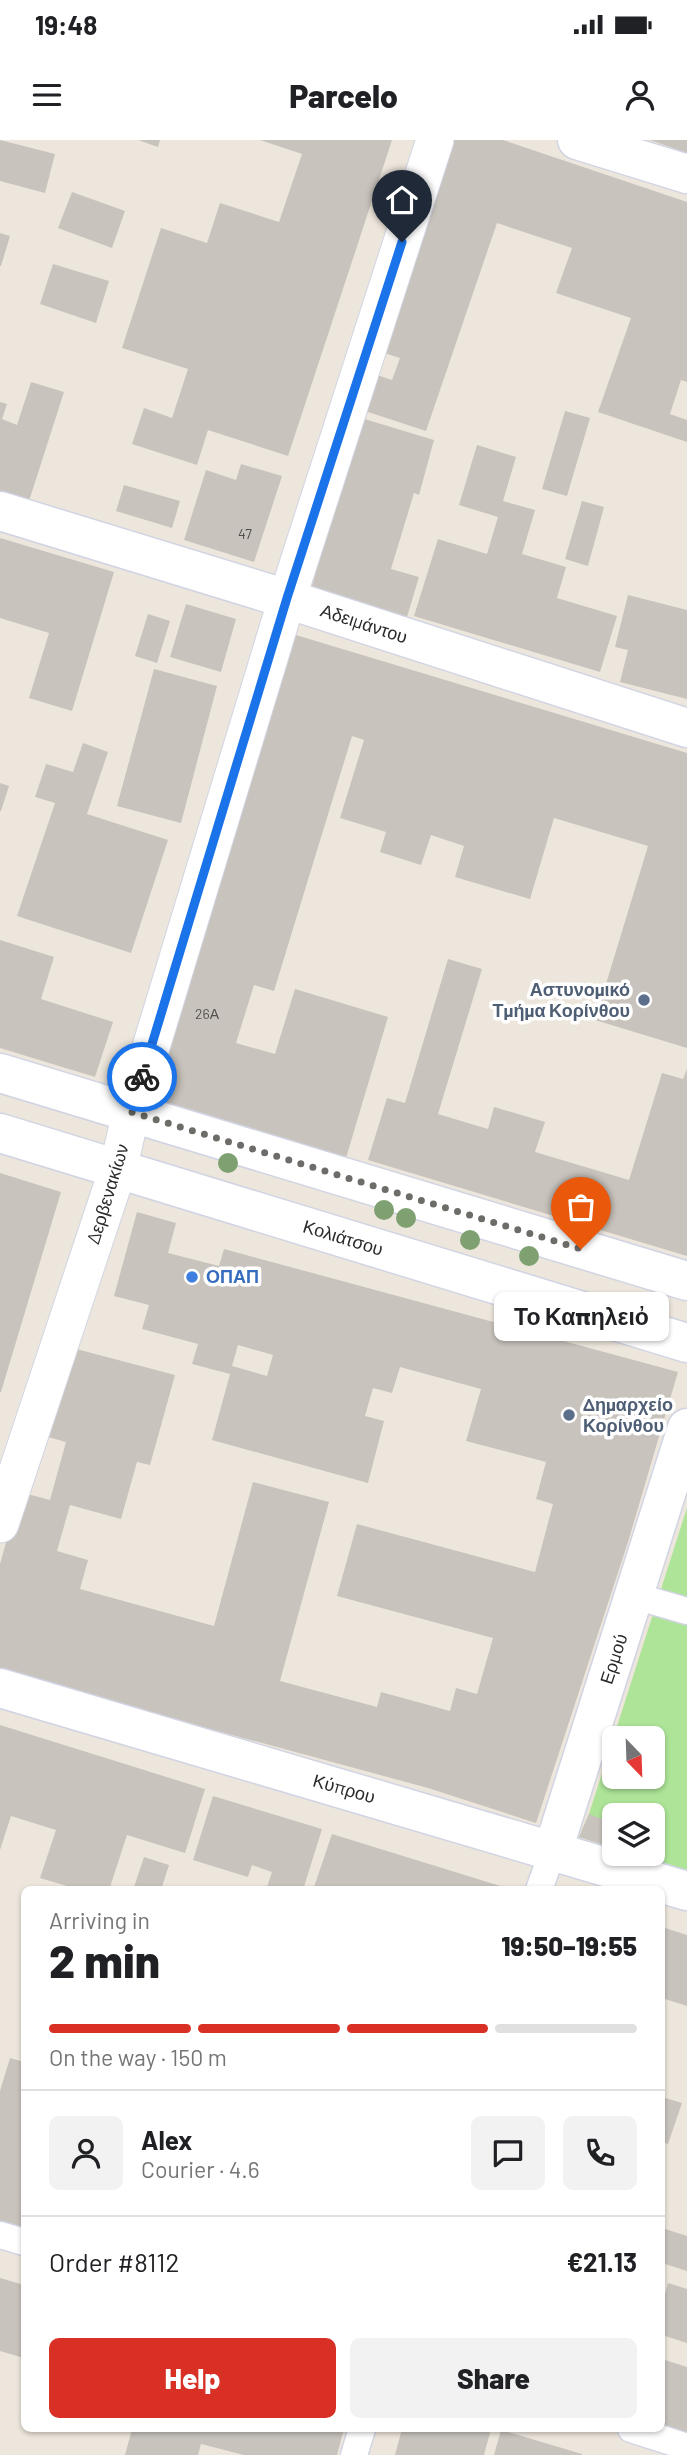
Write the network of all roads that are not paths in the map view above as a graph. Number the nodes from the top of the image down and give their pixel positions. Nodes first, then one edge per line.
1 (435, 140) edge
2 (577, 140) edge
3 (687, 174) edge
4 (0, 511) edge
5 (287, 598) junction
6 (687, 728) edge
7 (0, 1073) edge
8 (131, 1112) junction
9 (0, 1133) edge
10 (118, 1169) junction
11 (687, 1281) edge
12 (687, 1343) edge
13 (687, 1428) edge
14 (0, 1524) edge
15 (635, 1596) junction
16 (687, 1611) edge
17 (0, 1688) edge
18 (553, 1850) junction
19 (540, 1886) edge
20 (687, 1891) edge
21 (0, 2235) edge
22 (21, 2241) edge
23 (361, 2432) edge
24 (640, 2432) edge
25 (687, 2447) edge
26 (354, 2455) edge

1 - 5 street, Δερβενακίων
2 - 3 street
4 - 5 street, Αδειμάντου
5 - 6 street, Αδειμάντου
5 - 8 street, Δερβενακίων
7 - 8 street
8 - 10 street, Δερβενακίων
8 - 11 street
9 - 10 street, Κολιάτσου
10 - 12 street, Κολιάτσου
10 - 14 street, Δερβενακίων
13 - 15 street, Ερμού
15 - 16 street
15 - 18 street, Ερμού
17 - 18 street, Κύπρου
18 - 19 street, Ερμού
18 - 20 street, Κύπρου
21 - 22 street
23 - 26 street
24 - 25 street

